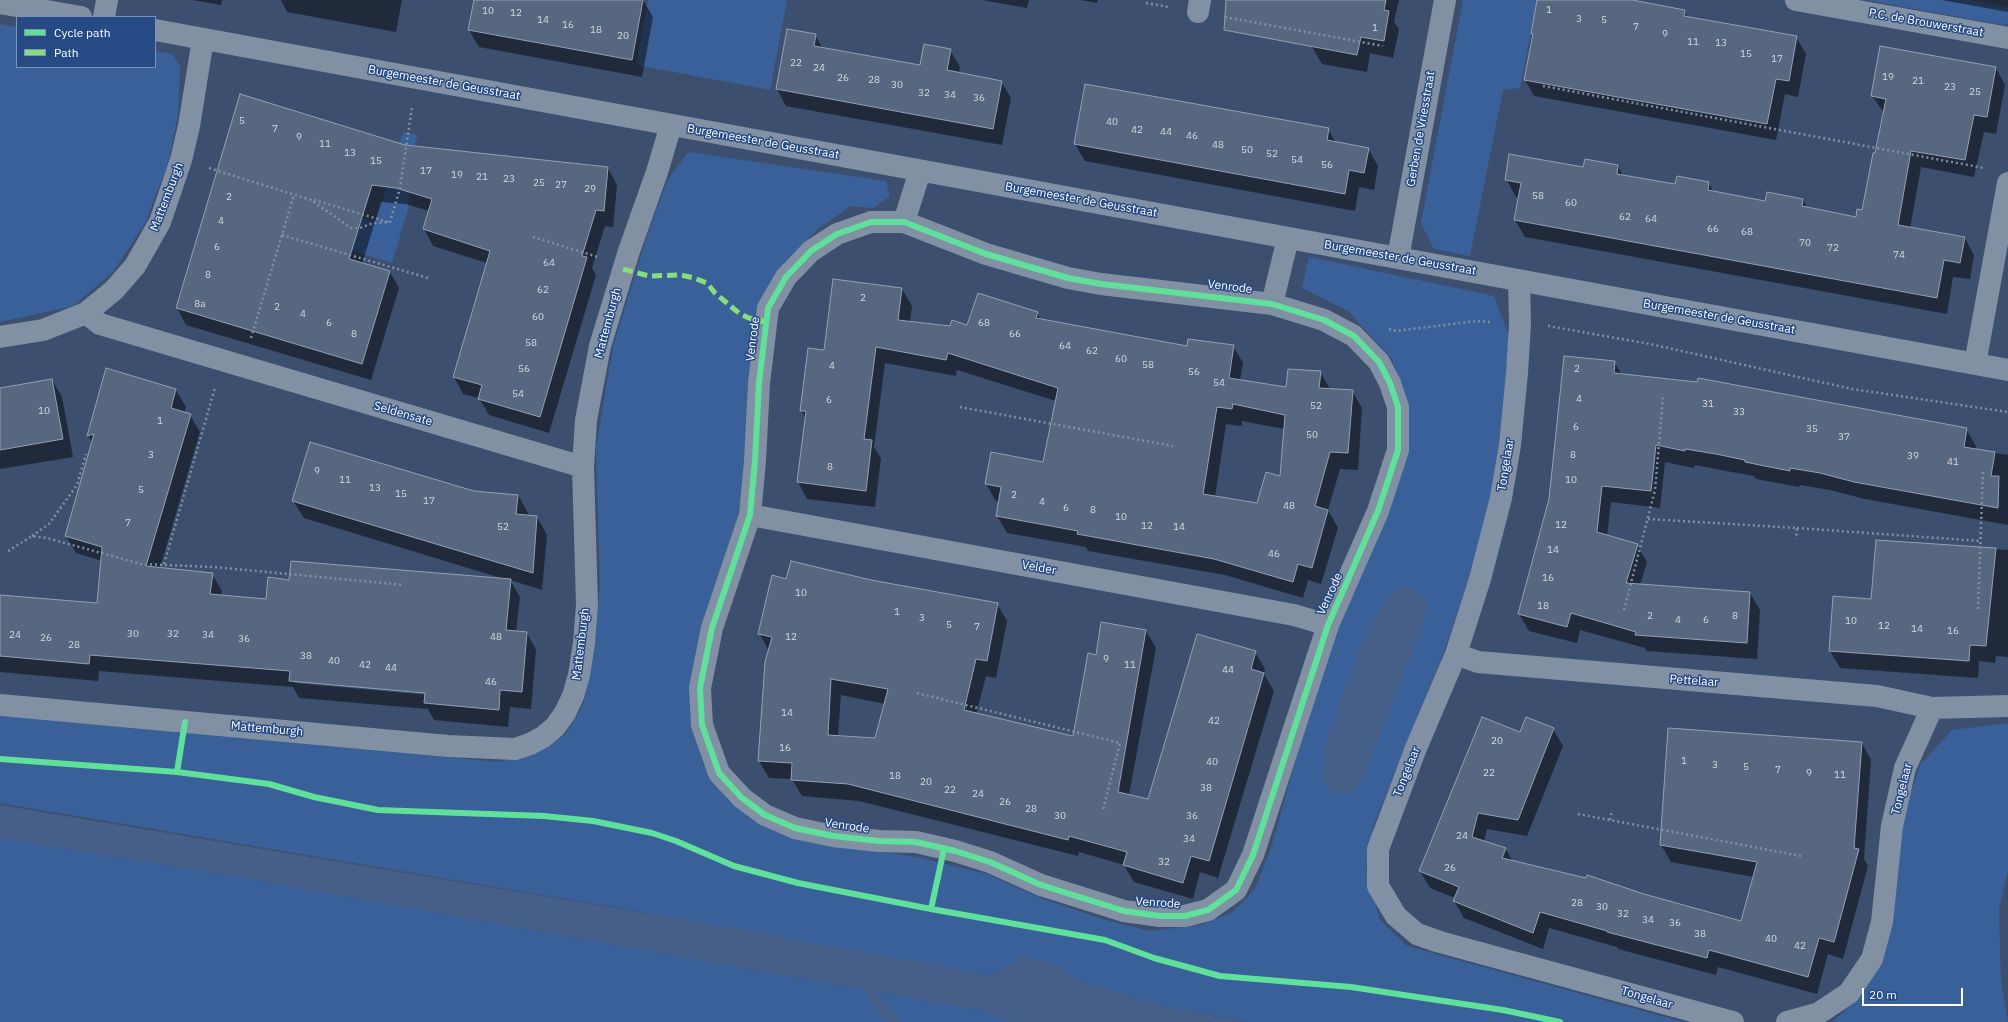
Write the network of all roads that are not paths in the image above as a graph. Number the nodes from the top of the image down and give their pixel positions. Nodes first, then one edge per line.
1 (107, 0) edge
2 (1445, 0) edge
3 (1796, 0) edge
4 (0, 2) edge
5 (76, 16) edge
6 (104, 16) edge
7 (156, 30) edge
8 (2008, 38) edge
9 (203, 39) junction
10 (671, 125) junction
11 (920, 170) junction
12 (2008, 183) edge
13 (904, 222) junction
14 (1288, 238) junction
15 (1398, 258) junction
16 (1519, 280) junction
17 (1272, 304) junction
18 (86, 313) junction
19 (0, 337) edge
20 (1975, 364) junction
21 (2008, 370) edge
22 (583, 467) junction
23 (750, 515) junction
24 (1328, 625) junction
25 (1456, 654) junction
26 (0, 705) edge
27 (2008, 706) edge
28 (1932, 708) junction
29 (1733, 1022) edge
30 (1788, 1022) edge

1 - 6 street
2 - 15 street, Gerben de Vriesstraat
3 - 8 street, P.C. de Brouwerstraat
4 - 5 street
7 - 9 street, Burgemeester de Geusstraat
9 - 10 street, Burgemeester de Geusstraat
9 - 18 street, Mattemburgh
10 - 11 street, Burgemeester de Geusstraat
10 - 22 street, Mattemburgh
11 - 13 street
11 - 14 street, Burgemeester de Geusstraat
12 - 20 street
13 - 17 street, Venrode
13 - 23 street, Venrode
14 - 15 street, Burgemeester de Geusstraat
14 - 17 street
15 - 16 street, Burgemeester de Geusstraat
16 - 20 street, Burgemeester de Geusstraat
16 - 25 street, Tongelaar
17 - 24 street, Venrode
18 - 19 street, Mattemburgh
18 - 22 street, Seldensate
20 - 21 street, Burgemeester de Geusstraat
22 - 26 street, Mattemburgh
23 - 24 street, Velder
23 - 24 street, Venrode
25 - 28 street, Pettelaar
25 - 29 street, Tongelaar
27 - 28 street
28 - 30 street, Tongelaar

